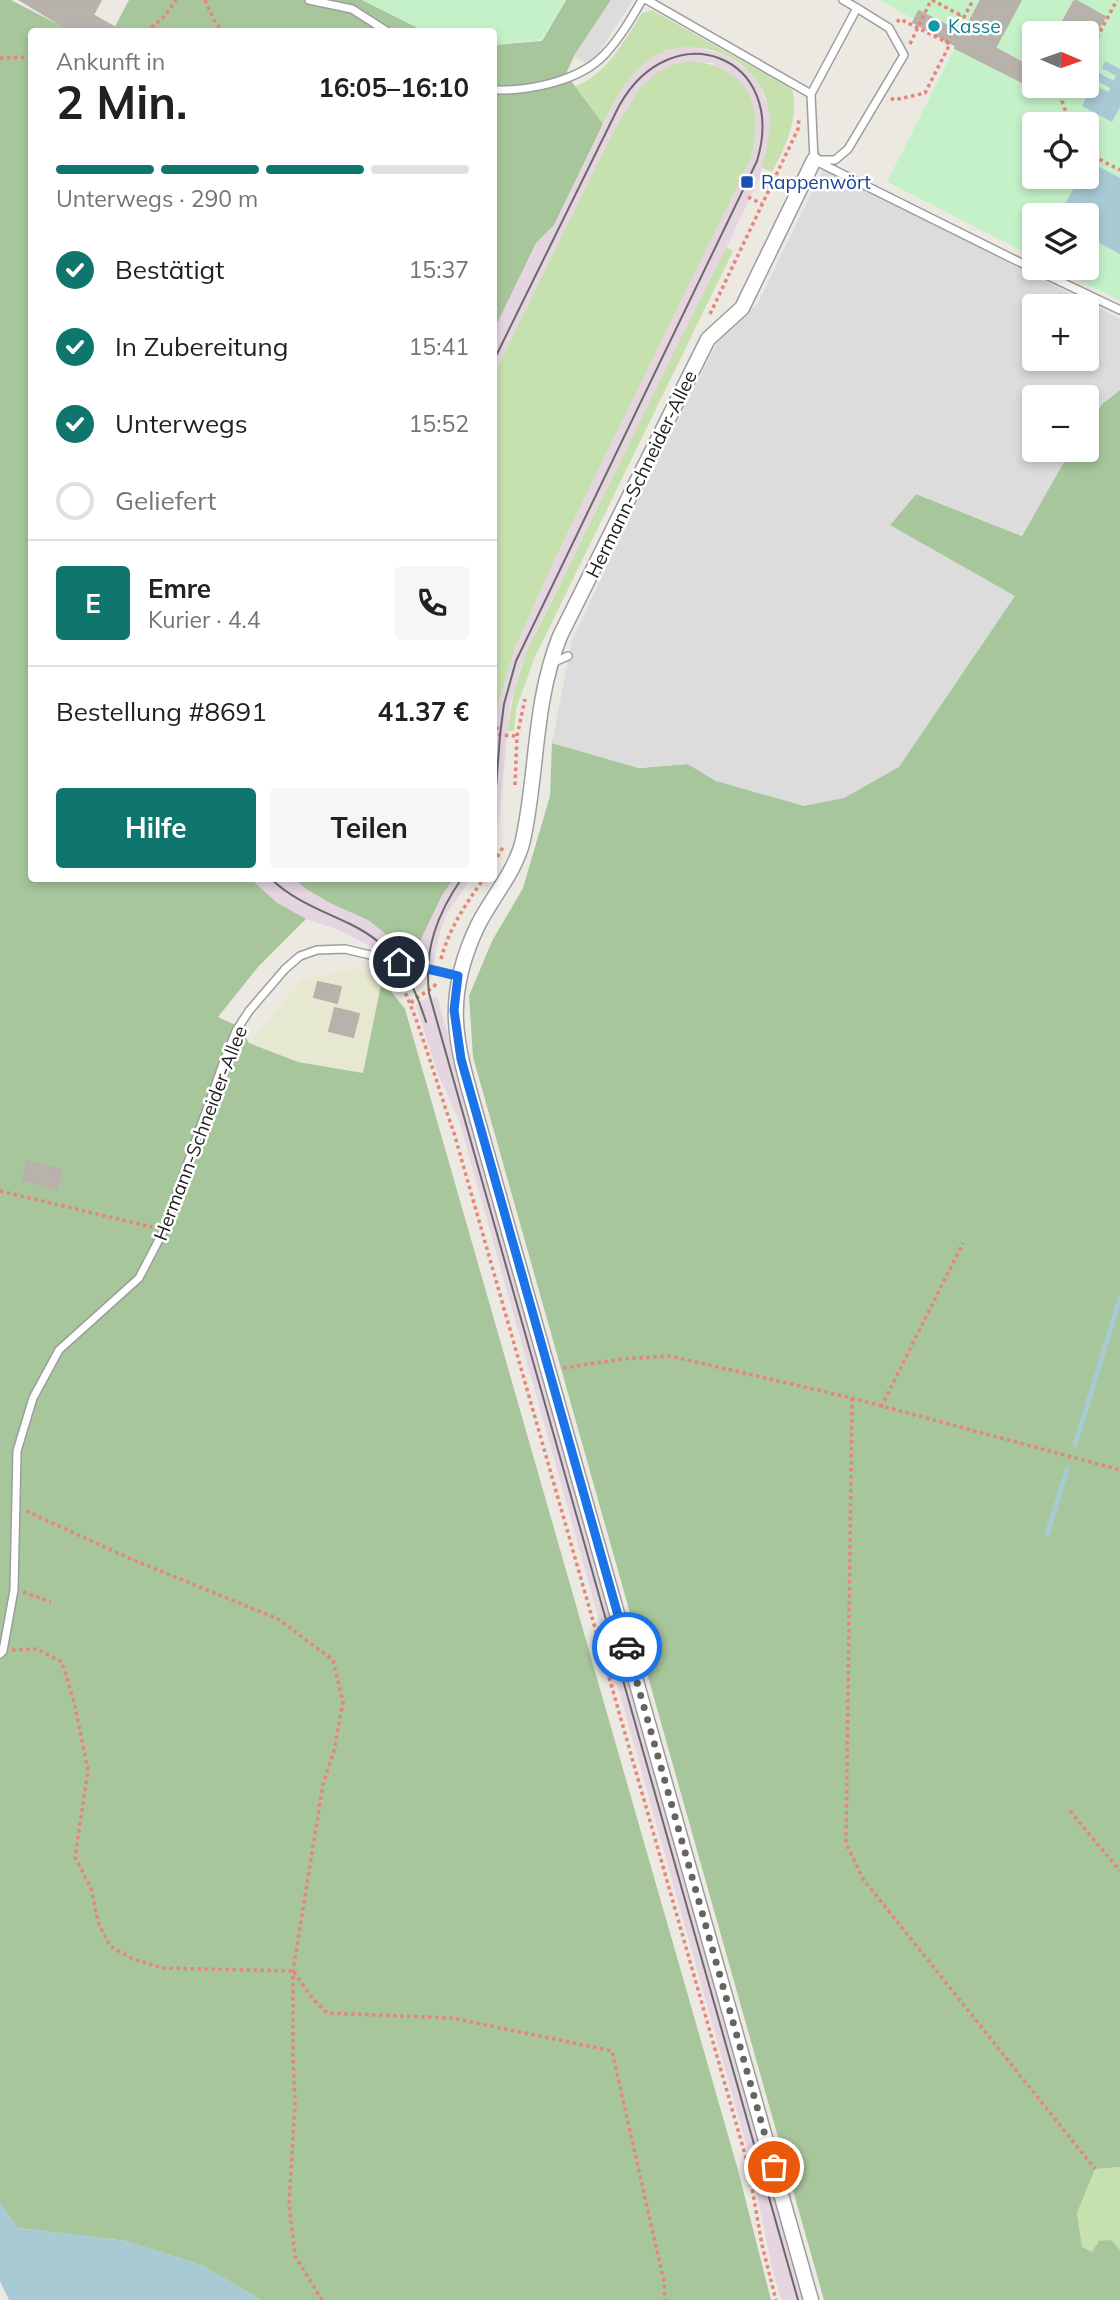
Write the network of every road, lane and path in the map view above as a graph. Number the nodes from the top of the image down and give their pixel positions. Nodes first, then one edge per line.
1 (176, 0) edge
2 (205, 0) edge
3 (309, 0) edge
4 (645, 0) edge
5 (843, 0) edge
6 (931, 0) edge
7 (974, 0) edge
8 (1117, 0) edge
9 (857, 8) junction
10 (961, 15) junction
11 (900, 19) dead end
12 (917, 27) junction
13 (151, 28) edge
14 (220, 28) edge
15 (382, 28) edge
16 (1099, 34) edge
17 (914, 36) dead end
18 (946, 43) junction
19 (28, 57) edge
20 (0, 58) edge
21 (497, 90) edge
22 (808, 92) junction
23 (880, 93) junction
24 (1099, 159) edge
25 (814, 160) junction
26 (1120, 170) edge
27 (748, 197) dead end
28 (762, 204) junction
29 (1120, 310) edge
30 (708, 321) dead end
31 (568, 656) dead end
32 (549, 664) junction
33 (497, 728) edge
34 (517, 736) dead end
35 (481, 882) edge
36 (396, 971) dead end
37 (438, 971) junction
38 (458, 976) junction
39 (411, 1003) junction
40 (0, 1191) edge
41 (164, 1230) junction
42 (962, 1243) dead end
43 (549, 1370) junction
44 (852, 1398) junction
45 (881, 1407) junction
46 (1120, 1470) edge
47 (15, 1506) junction
48 (14, 1590) junction
49 (51, 1602) dead end
50 (1, 1652) edge
51 (1070, 1811) dead end
52 (1120, 1871) edge
53 (293, 1971) junction
54 (1095, 2169) dead end
55 (322, 2300) edge
56 (665, 2300) edge
57 (776, 2300) edge
58 (811, 2300) edge

1 - 13 path
2 - 14 path
3 - 15 lane
4 - 21 lane
4 - 22 lane
5 - 9 lane
6 - 10 path
6 - 12 path
7 - 10 path
8 - 16 path
9 - 22 lane
9 - 23 lane
10 - 18 path
11 - 12 path
12 - 17 path
12 - 18 path
18 - 23 path
19 - 20 path
22 - 25 lane, Hermann-Schneider-Allee
22 - 28 path
23 - 25 lane
24 - 26 path
25 - 29 lane
25 - 32 street, Hermann-Schneider-Allee
27 - 28 path
28 - 30 path
31 - 32 lane
32 - 38 street, Hermann-Schneider-Allee
33 - 34 path
35 - 37 path
36 - 39 path
37 - 38 lane, Hermann-Schneider-Allee
37 - 39 path
37 - 41 lane, Hermann-Schneider-Allee
38 - 43 street, Hermann-Schneider-Allee
39 - 57 path
40 - 41 path
41 - 47 lane, Hermann-Schneider-Allee
42 - 45 path
43 - 44 path
43 - 58 street, Hermann-Schneider-Allee
44 - 45 path
44 - 54 path
45 - 46 path
47 - 48 lane, Hermann-Schneider-Allee
47 - 53 path
48 - 49 path
48 - 50 lane, Hermann-Schneider-Allee
50 - 53 path
51 - 52 path
53 - 55 path
53 - 56 path

